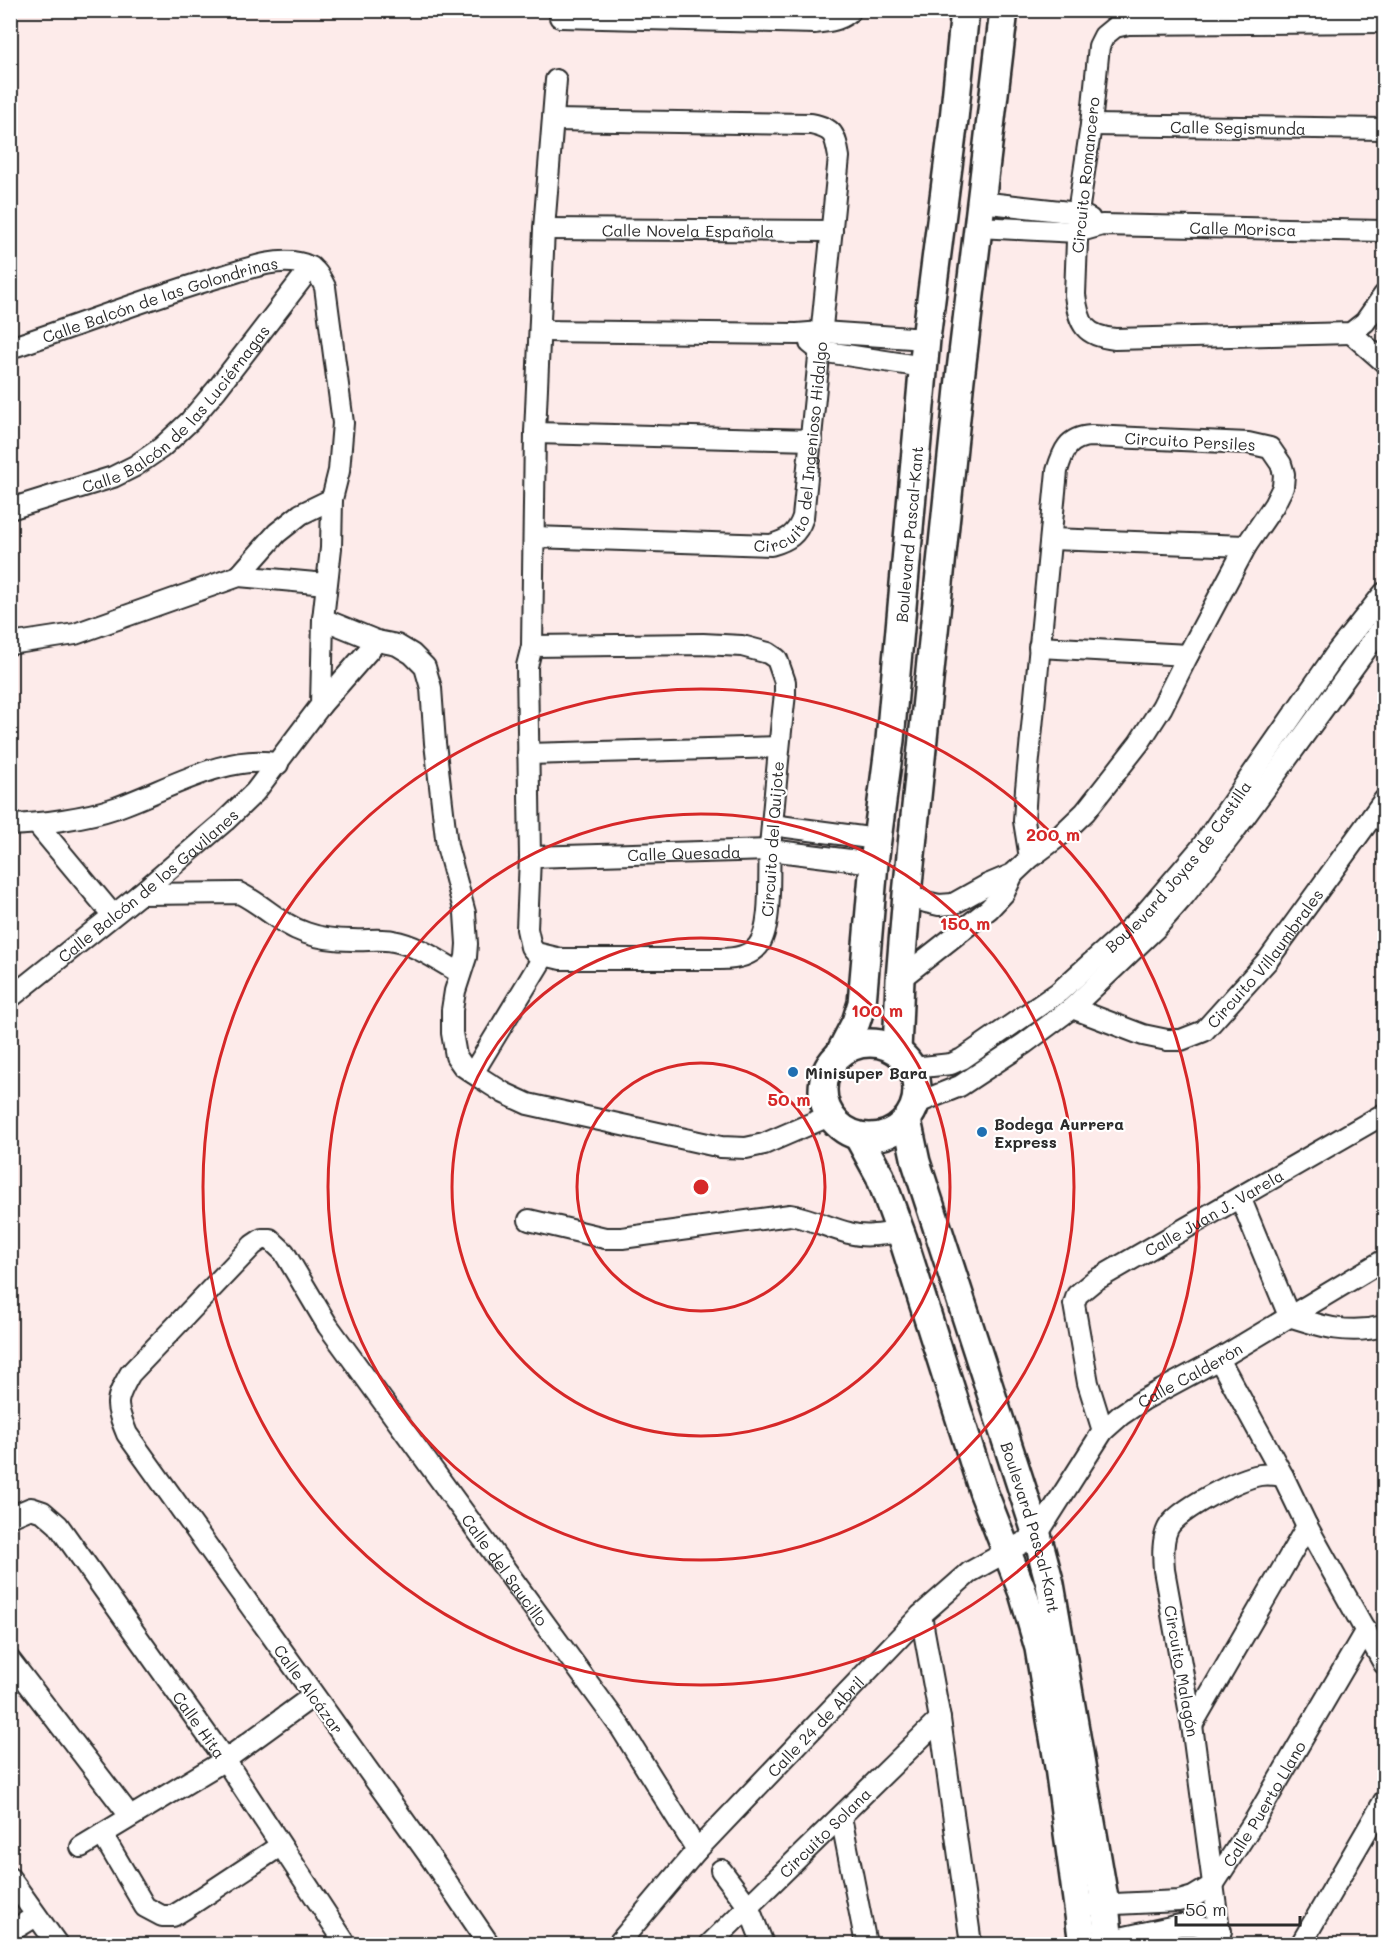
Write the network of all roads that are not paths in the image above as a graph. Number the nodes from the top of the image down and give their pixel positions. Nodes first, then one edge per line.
1 (561, 10) edge
2 (851, 10) edge
3 (965, 10) edge
4 (1004, 10) edge
5 (1384, 22) edge
6 (556, 80) dead end
7 (954, 119) junction
8 (553, 120) junction
9 (990, 124) junction
10 (1091, 125) junction
11 (1384, 129) edge
12 (979, 214) junction
13 (1077, 222) junction
14 (544, 229) junction
15 (832, 231) junction
16 (1384, 231) edge
17 (311, 267) junction
18 (1384, 295) edge
19 (541, 331) junction
20 (1351, 333) junction
21 (926, 339) junction
22 (821, 341) junction
23 (10, 348) edge
24 (1384, 362) edge
25 (924, 367) junction
26 (535, 433) junction
27 (812, 440) junction
28 (332, 499) junction
29 (10, 509) edge
30 (534, 537) junction
31 (1051, 539) junction
32 (1246, 546) junction
33 (239, 576) junction
34 (327, 584) junction
35 (1382, 601) edge
36 (323, 619) junction
37 (1384, 625) edge
38 (377, 641) junction
39 (10, 644) edge
40 (532, 646) junction
41 (1039, 647) junction
42 (1188, 655) junction
43 (321, 705) junction
44 (890, 740) junction
45 (923, 743) junction
46 (779, 747) junction
47 (528, 753) junction
48 (278, 764) junction
49 (1384, 800) edge
50 (37, 824) junction
51 (10, 825) edge
52 (772, 825) junction
53 (770, 850) junction
54 (876, 851) junction
55 (530, 857) junction
56 (1030, 858) junction
57 (1013, 874) junction
58 (140, 894) junction
59 (907, 894) junction
60 (112, 914) junction
61 (544, 956) junction
62 (460, 973) junction
63 (900, 979) junction
64 (10, 998) edge
65 (1072, 1008) junction
66 (840, 1053) junction
67 (905, 1060) junction
68 (473, 1073) junction
69 (911, 1112) junction
70 (1384, 1114) edge
71 (829, 1116) junction
72 (858, 1136) junction
73 (1240, 1197) junction
74 (530, 1220) dead end
75 (900, 1232) junction
76 (1384, 1260) edge
77 (1289, 1316) junction
78 (1384, 1326) edge
79 (1219, 1359) junction
80 (1103, 1431) junction
81 (127, 1434) joint
82 (1283, 1476) junction
83 (10, 1517) edge
84 (1306, 1526) junction
85 (1037, 1535) junction
86 (1006, 1551) junction
87 (921, 1614) junction
88 (1366, 1630) junction
89 (10, 1660) edge
90 (1384, 1664) edge
91 (314, 1696) junction
92 (940, 1719) junction
93 (1192, 1725) junction
94 (225, 1760) junction
95 (1384, 1802) edge
96 (130, 1816) junction
97 (841, 1817) junction
98 (102, 1834) junction
99 (280, 1846) junction
100 (81, 1847) dead end
101 (697, 1850) junction
102 (721, 1870) dead end
103 (10, 1878) edge
104 (1213, 1885) junction
105 (1105, 1904) junction
106 (1078, 1905) junction
107 (748, 1906) junction
108 (36, 1916) junction
109 (10, 1932) edge
110 (1221, 1938) edge
111 (341, 1943) edge
112 (57, 1944) edge
113 (489, 1944) edge
114 (618, 1944) edge
115 (710, 1944) edge
116 (763, 1944) edge
117 (866, 1944) edge
118 (971, 1944) edge
119 (1096, 1944) edge
120 (1301, 1944) edge

1 - 2 street
3 - 7 street, Boulevard Pascal-Kant
4 - 9 street, Boulevard Pascal-Kant
5 - 10 street, Circuito Romancero
6 - 8 street
7 - 9 street
7 - 21 street, Boulevard Pascal-Kant
8 - 14 street
8 - 15 street, Circuito del Ingenioso Hidalgo
9 - 12 street, Boulevard Pascal-Kant
10 - 11 street, Calle Segismunda
10 - 13 street, Circuito Romancero
12 - 13 street, Calle Morisca
12 - 45 street, Boulevard Pascal-Kant
13 - 16 street, Calle Morisca
13 - 20 street, Circuito Romancero
14 - 15 street, Calle Novela Española
14 - 19 street
15 - 22 street, Circuito del Ingenioso Hidalgo
17 - 23 street, Calle Balcón de las Golondrinas
17 - 28 street
17 - 29 street, Calle Balcón de las Luciérnagas
18 - 20 street
19 - 22 street
19 - 26 street
20 - 24 street
21 - 22 street
21 - 25 street, Boulevard Pascal-Kant
22 - 25 street
22 - 27 street, Circuito del Ingenioso Hidalgo
25 - 44 street, Boulevard Pascal-Kant
26 - 27 street
26 - 30 street
27 - 30 street, Circuito del Ingenioso Hidalgo
28 - 33 street
28 - 34 street
30 - 40 street
31 - 32 street
31 - 32 street, Circuito Persiles
31 - 41 street, Circuito Persiles
32 - 42 street, Circuito Persiles
33 - 34 street
33 - 39 street
34 - 36 street
35 - 67 street, Boulevard Joyas de Castilla
36 - 38 street
36 - 43 street
37 - 65 street, Boulevard Joyas de Castilla
38 - 43 street, Calle Balcón de los Gavilanes
38 - 62 street
40 - 46 street, Circuito del Quijote
40 - 47 street
41 - 42 street
41 - 56 street, Circuito Persiles
42 - 56 street, Circuito Persiles
43 - 48 street, Calle Balcón de los Gavilanes
44 - 45 street
44 - 54 street, Boulevard Pascal-Kant
45 - 59 street, Boulevard Pascal-Kant
46 - 47 street
46 - 52 street, Circuito del Quijote
47 - 55 street
48 - 50 street
48 - 58 street, Calle Balcón de los Gavilanes
49 - 65 street, Circuito Villaumbrales
50 - 51 street
50 - 60 street
52 - 53 street, Circuito del Quijote
52 - 54 street
53 - 54 street, Calle Quesada
53 - 55 street, Calle Quesada
53 - 61 street, Circuito del Quijote
54 - 66 street, Boulevard Pascal-Kant
55 - 61 street
56 - 57 street, Circuito Persiles
57 - 59 street, Circuito Persiles
57 - 63 street, Circuito Persiles
58 - 60 street, Calle Balcón de los Gavilanes
58 - 62 street
59 - 63 street, Boulevard Pascal-Kant
60 - 64 street, Calle Balcón de los Gavilanes
61 - 68 street
62 - 68 street
63 - 67 street, Boulevard Pascal-Kant
65 - 69 street, Boulevard Joyas de Castilla
66 - 67 street
66 - 71 street
67 - 69 street
68 - 71 street
69 - 72 street
69 - 85 street, Boulevard Pascal-Kant
70 - 73 street, Calle Juan J. Varela
71 - 72 street
72 - 75 street, Boulevard Pascal-Kant
73 - 77 street
73 - 80 street, Calle Juan J. Varela
74 - 75 street
75 - 86 street, Boulevard Pascal-Kant
76 - 77 street, Calle Calderón
77 - 78 street
77 - 79 street, Calle Calderón
79 - 80 street, Calle Calderón
79 - 82 street
80 - 85 street, Calle Calderón
81 - 91 street, Calle Alcázar
81 - 101 street, Calle del Saucillo
82 - 84 street
82 - 93 street, Circuito Malagón
83 - 94 street, Calle Hita
84 - 88 street
84 - 93 street
85 - 86 street, Calle 24 de Abril
85 - 105 street, Boulevard Pascal-Kant
86 - 87 street, Calle 24 de Abril
86 - 106 street, Boulevard Pascal-Kant
87 - 92 street
87 - 101 street, Calle 24 de Abril
88 - 90 street
88 - 104 street, Calle Puerto Llano
89 - 96 street
91 - 94 street
91 - 113 street, Calle Alcázar
92 - 97 street, Circuito Solana
92 - 118 street
93 - 104 street, Circuito Malagón
94 - 96 street
94 - 99 street, Calle Hita
95 - 120 street
96 - 98 street
97 - 107 street, Circuito Solana
97 - 117 street
98 - 99 street
98 - 100 street
99 - 111 street, Calle Hita
101 - 114 street, Calle 24 de Abril
102 - 107 street
103 - 108 street
104 - 105 street, Calle Puerto Llano
104 - 110 street, Circuito Malagón
105 - 106 street, Calle Puerto Llano
105 - 119 street, Boulevard Pascal-Kant
106 - 119 street, Boulevard Pascal-Kant
107 - 115 street, Circuito Solana
107 - 116 street
108 - 109 street
108 - 112 street
110 - 119 street

